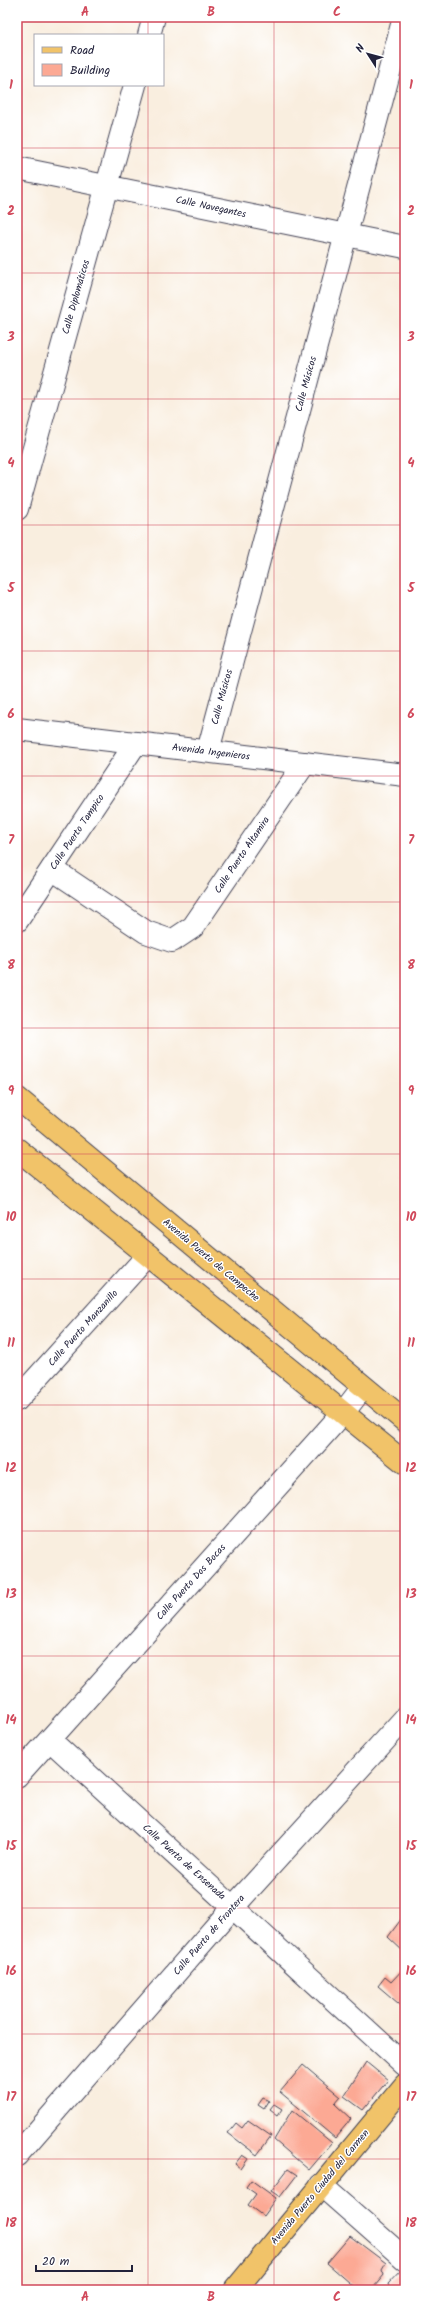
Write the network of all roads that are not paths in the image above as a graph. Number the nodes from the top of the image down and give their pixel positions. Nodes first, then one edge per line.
1 (154, 17) edge
2 (404, 17) edge
3 (149, 34) edge
4 (135, 86) edge
5 (17, 168) edge
6 (107, 186) junction
7 (346, 235) junction
8 (405, 247) edge
9 (17, 509) edge
10 (17, 729) edge
11 (136, 743) junction
12 (208, 752) junction
13 (305, 763) junction
14 (405, 775) edge
15 (52, 869) junction
16 (17, 921) edge
17 (17, 1098) edge
18 (17, 1149) edge
19 (148, 1255) junction
20 (363, 1387) junction
21 (17, 1400) edge
22 (343, 1413) junction
23 (405, 1421) edge
24 (405, 1463) edge
25 (405, 1718) edge
26 (50, 1740) junction
27 (17, 1776) edge
28 (233, 1907) junction
29 (405, 2066) edge
30 (405, 2085) edge
31 (17, 2155) edge
32 (321, 2185) junction
33 (405, 2259) edge
34 (235, 2290) edge

1 - 3 street
2 - 7 street, Calle Músicos
4 - 6 street, Calle Diplomáticos
5 - 6 street, Calle Navegantes
6 - 7 street, Calle Navegantes
6 - 9 street, Calle Diplomáticos
7 - 8 street, Calle Navegantes
7 - 12 street, Calle Músicos
10 - 11 street, Avenida Ingenieros
11 - 12 street, Avenida Ingenieros
11 - 15 street, Calle Puerto Tampico
12 - 13 street, Avenida Ingenieros
13 - 14 street, Avenida Ingenieros
13 - 15 street, Calle Puerto Altamira
15 - 16 street, Calle Puerto Tampico
17 - 20 main road, Avenida Puerto de Campeche
18 - 19 main road
19 - 21 street, Calle Puerto Manzanillo
19 - 22 main road
20 - 22 street, Calle Puerto Dos Bocas
20 - 23 main road, Avenida Puerto de Campeche
22 - 24 main road
22 - 26 street, Calle Puerto Dos Bocas
25 - 28 street, Calle Puerto de Frontera
26 - 27 street, Calle Puerto Dos Bocas
26 - 28 street, Calle Puerto de Ensenada
28 - 29 street, Calle Puerto de Ensenada
28 - 31 street, Calle Puerto de Frontera
30 - 32 main road, Avenida Puerto Ciudad del Carmen
32 - 33 street
32 - 34 main road, Avenida Puerto Ciudad del Carmen

